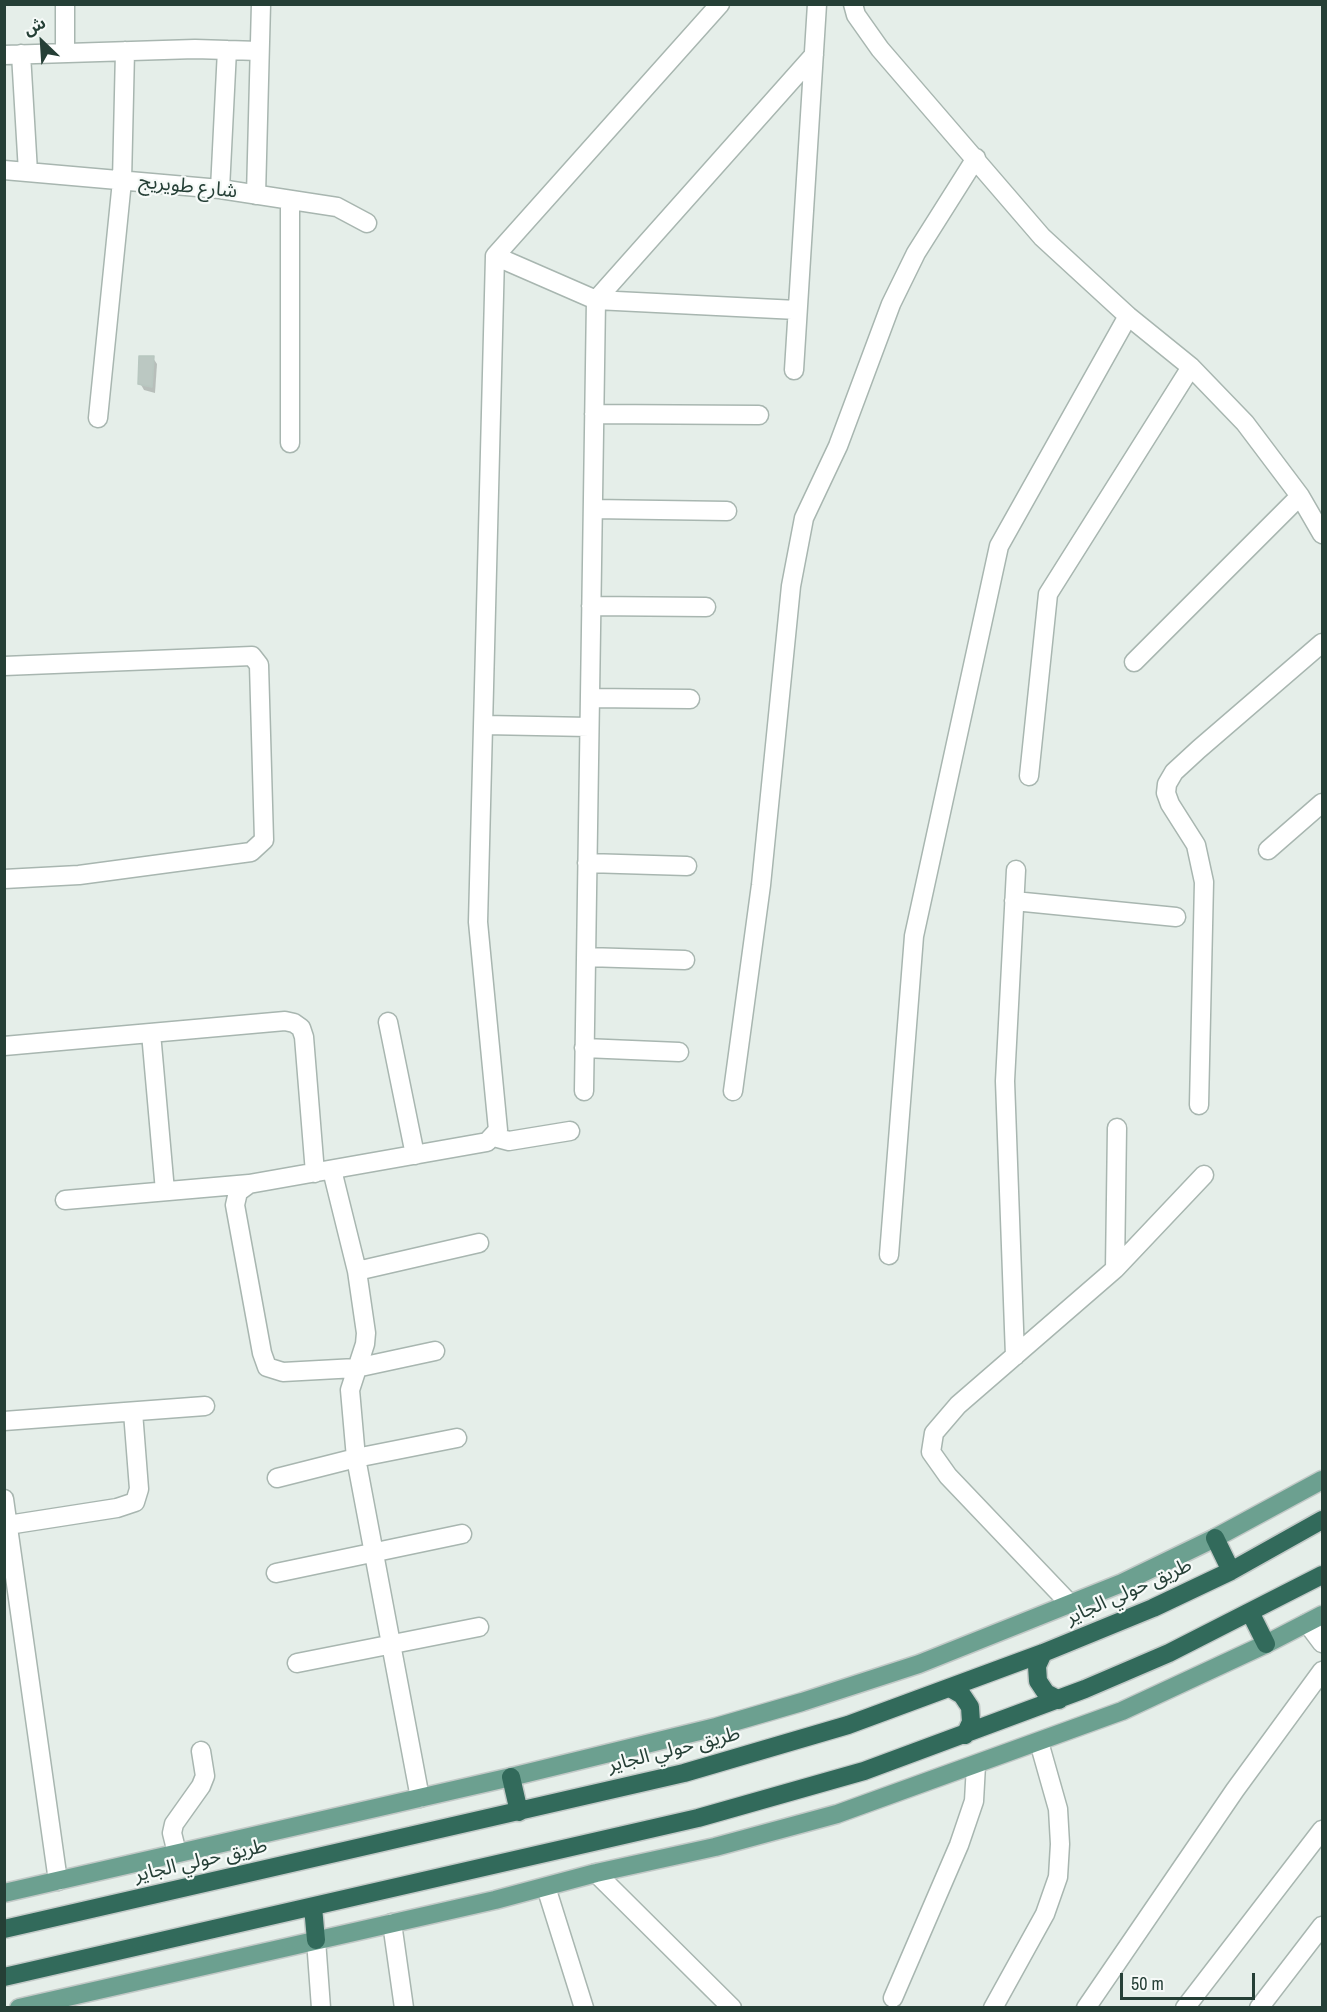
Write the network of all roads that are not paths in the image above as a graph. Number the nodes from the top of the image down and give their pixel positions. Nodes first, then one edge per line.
1 (65, 4) edge
2 (261, 4) edge
3 (720, 4) edge
4 (817, 4) edge
5 (853, 4) edge
6 (227, 50) junction
7 (124, 51) junction
8 (259, 51) junction
9 (65, 52) junction
10 (13, 55) edge
11 (814, 55) junction
12 (976, 158) junction
13 (4, 170) edge
14 (28, 172) junction
15 (122, 181) junction
16 (219, 189) junction
17 (256, 195) junction
18 (290, 201) junction
19 (367, 223) dead end
20 (495, 255) junction
21 (596, 300) junction
22 (797, 310) junction
23 (1128, 316) junction
24 (1191, 367) junction
25 (794, 370) dead end
26 (594, 414) junction
27 (759, 415) dead end
28 (98, 418) dead end
29 (290, 443) dead end
30 (1300, 496) junction
31 (593, 509) junction
32 (728, 511) dead end
33 (1323, 534) edge
34 (591, 606) junction
35 (706, 607) dead end
36 (1323, 643) edge
37 (1134, 663) dead end
38 (4, 666) edge
39 (590, 698) junction
40 (690, 699) dead end
41 (485, 725) junction
42 (590, 727) junction
43 (1029, 776) dead end
44 (1323, 803) edge
45 (1268, 850) dead end
46 (587, 863) junction
47 (687, 866) dead end
48 (1016, 870) dead end
49 (4, 879) edge
50 (1014, 901) junction
51 (1176, 917) dead end
52 (586, 957) junction
53 (685, 960) dead end
54 (388, 1022) dead end
55 (152, 1033) junction
56 (4, 1046) edge
57 (584, 1048) junction
58 (679, 1052) dead end
59 (584, 1091) dead end
60 (733, 1091) dead end
61 (1199, 1105) dead end
62 (1117, 1128) dead end
63 (570, 1131) dead end
64 (494, 1137) junction
65 (415, 1155) junction
66 (323, 1171) junction
67 (1204, 1175) dead end
68 (249, 1184) junction
69 (165, 1191) junction
70 (65, 1200) dead end
71 (479, 1243) dead end
72 (889, 1256) dead end
73 (1115, 1269) junction
74 (357, 1270) junction
75 (435, 1351) dead end
76 (1015, 1356) junction
77 (356, 1368) junction
78 (205, 1406) dead end
79 (133, 1412) junction
80 (4, 1422) edge
81 (457, 1438) dead end
82 (356, 1458) junction
83 (277, 1478) dead end
84 (1323, 1480) edge
85 (4, 1499) edge
86 (1323, 1520) edge
87 (8, 1525) junction
88 (462, 1534) dead end
89 (1215, 1538) junction
90 (374, 1553) junction
91 (1231, 1571) junction
92 (276, 1573) dead end
93 (1323, 1575) edge
94 (1071, 1605) junction
95 (1251, 1614) junction
96 (1315, 1619) edge
97 (479, 1628) dead end
98 (1323, 1643) edge
99 (391, 1644) junction
100 (1266, 1644) junction
101 (1043, 1653) junction
102 (297, 1663) dead end
103 (1323, 1671) edge
104 (950, 1688) junction
105 (1059, 1700) junction
106 (965, 1735) junction
107 (1039, 1742) junction
108 (201, 1751) dead end
109 (976, 1765) junction
110 (512, 1777) junction
111 (420, 1798) junction
112 (519, 1812) junction
113 (1323, 1830) edge
114 (177, 1853) junction
115 (596, 1873) junction
116 (58, 1881) junction
117 (546, 1887) junction
118 (4, 1893) edge
119 (313, 1907) junction
120 (392, 1923) junction
121 (1323, 1926) edge
122 (4, 1929) edge
123 (316, 1940) junction
124 (4, 1977) edge
125 (893, 1998) dead end
126 (19, 2007) edge
127 (321, 2007) edge
128 (404, 2007) edge
129 (584, 2007) edge
130 (732, 2007) edge
131 (993, 2007) edge
132 (1086, 2007) edge
133 (1185, 2007) edge
134 (1259, 2007) edge

1 - 9 street
2 - 8 street
3 - 20 street
4 - 11 street
5 - 12 street
6 - 7 street
6 - 8 street
6 - 16 street
7 - 9 street
7 - 15 street
8 - 17 street
9 - 10 street
10 - 14 street
11 - 21 street
11 - 22 street
12 - 23 street
12 - 60 street
13 - 14 street, شارع طويريج
14 - 15 street, شارع طويريج
15 - 16 street, شارع طويريج
15 - 28 street
16 - 17 street, شارع طويريج
17 - 18 street, شارع طويريج
18 - 19 street, شارع طويريج
18 - 29 street
20 - 21 street
20 - 41 street
21 - 22 street
21 - 26 street
22 - 25 street
23 - 24 street
23 - 72 street
24 - 30 street
24 - 43 street
26 - 27 street
26 - 31 street
30 - 33 street
30 - 37 street
31 - 32 street
31 - 34 street
34 - 35 street
34 - 39 street
36 - 61 street
38 - 49 street
39 - 40 street
39 - 42 street
41 - 42 street
41 - 64 street
42 - 46 street
44 - 45 street
46 - 47 street
46 - 52 street
48 - 50 street
50 - 51 street
50 - 76 street
52 - 53 street
52 - 57 street
54 - 65 street
55 - 56 street
55 - 66 street
55 - 69 street
57 - 58 street
57 - 59 street
62 - 73 street
63 - 64 street
64 - 65 street
65 - 66 street
66 - 68 street
66 - 74 street
67 - 73 street
68 - 69 street
68 - 77 street
69 - 70 street
71 - 74 street
73 - 76 street
74 - 77 street
75 - 77 street
76 - 94 street
77 - 82 street
78 - 79 street
79 - 80 street
79 - 87 street
81 - 82 street
82 - 83 street
82 - 90 street
84 - 89 main road
85 - 87 street
86 - 91 highway, طريق حولي الجاير
87 - 116 street
88 - 90 street
89 - 91 highway
89 - 94 main road
90 - 92 street
90 - 99 street
91 - 101 highway, طريق حولي الجاير
93 - 95 highway
94 - 110 main road
95 - 100 highway
95 - 105 highway
96 - 98 street
96 - 100 main road
97 - 99 street
99 - 102 street
99 - 111 street
100 - 107 main road
101 - 104 highway, طريق حولي الجاير
101 - 105 highway
103 - 132 street
104 - 106 highway
104 - 112 highway, طريق حولي الجاير
105 - 106 highway
106 - 119 highway
107 - 109 main road
107 - 131 street
108 - 114 street
109 - 115 main road
109 - 125 street
110 - 111 main road
110 - 112 highway
111 - 114 main road
112 - 122 highway, طريق حولي الجاير
113 - 133 street
114 - 116 main road
115 - 117 main road
115 - 130 street
116 - 118 main road
117 - 120 main road
117 - 129 street
119 - 123 highway
119 - 124 highway
120 - 123 main road
120 - 128 street
121 - 134 street
123 - 126 main road
123 - 127 street

